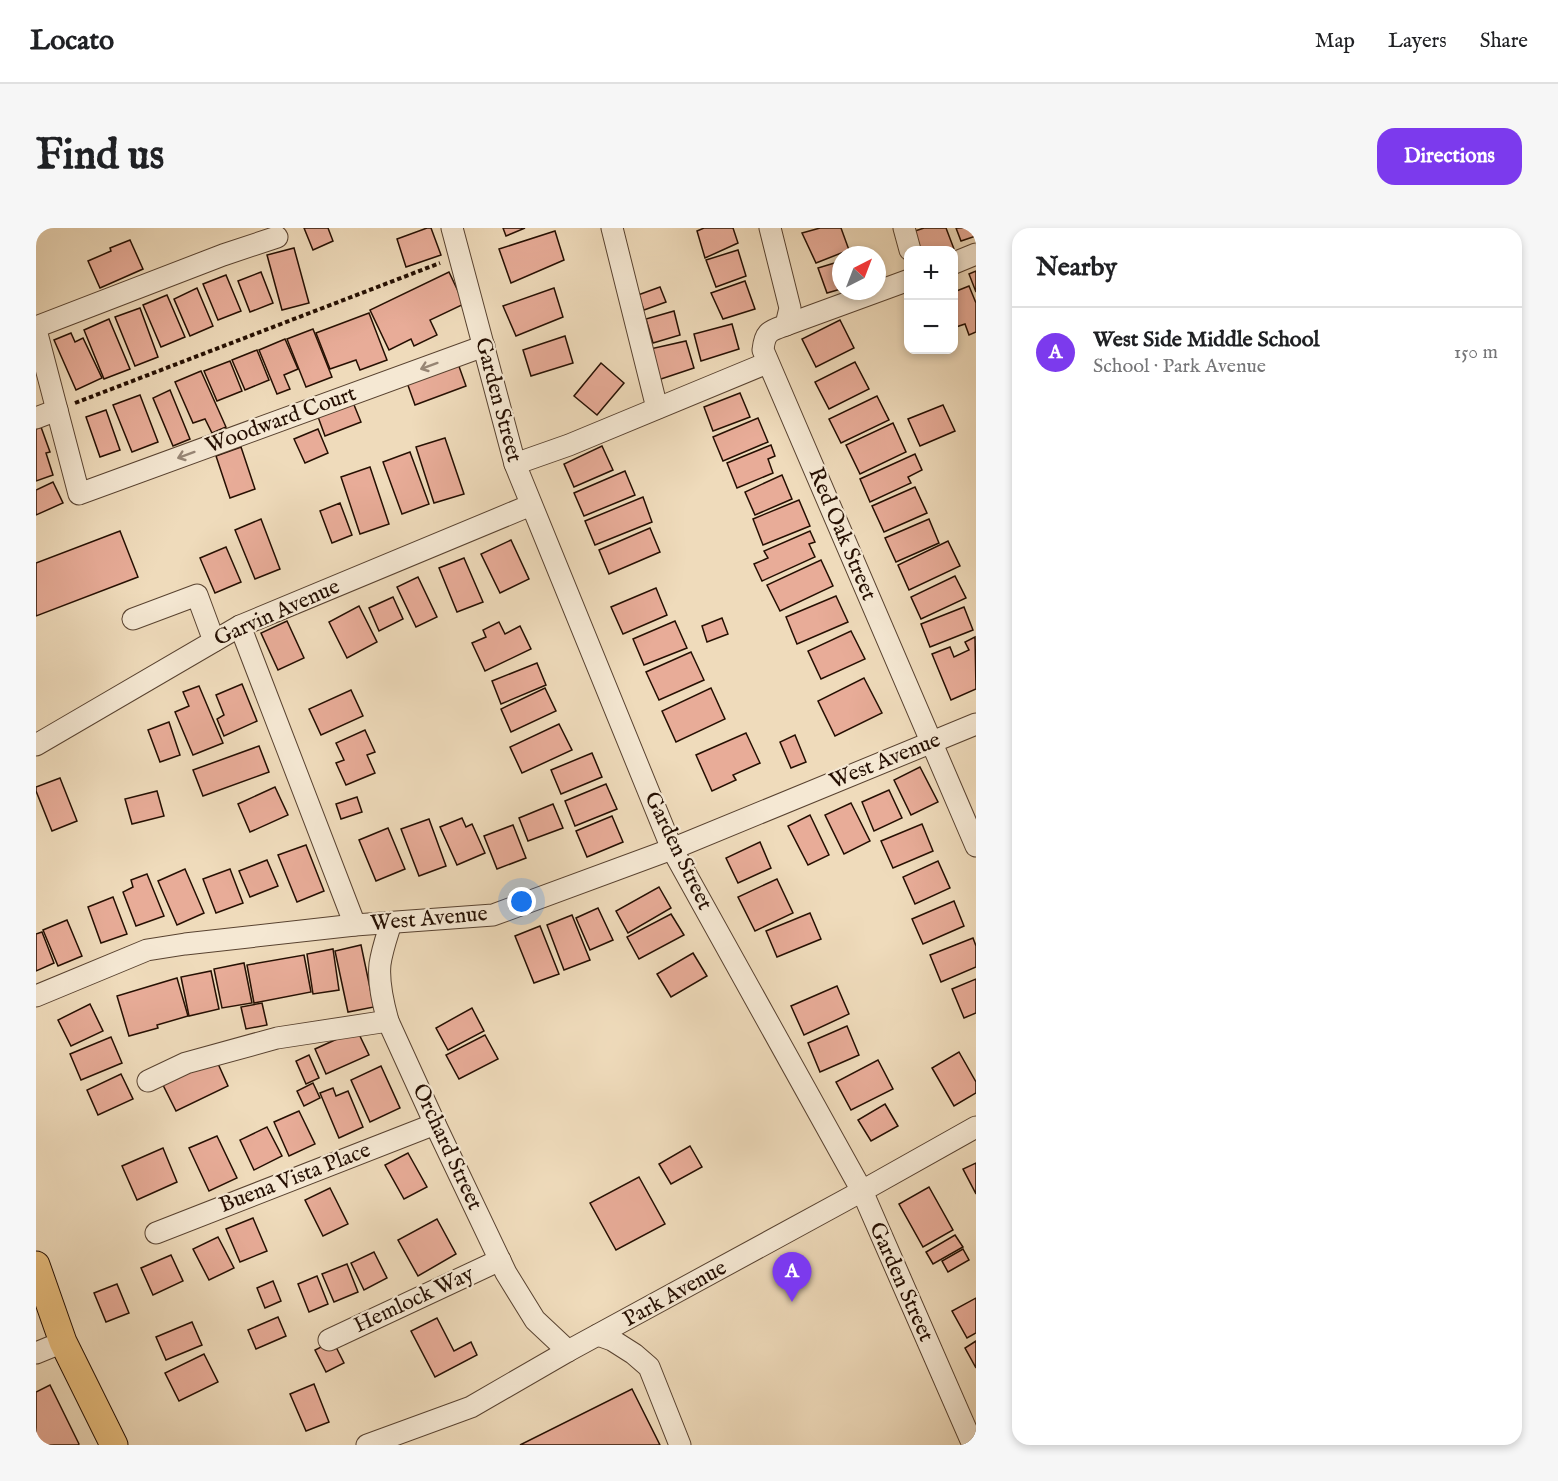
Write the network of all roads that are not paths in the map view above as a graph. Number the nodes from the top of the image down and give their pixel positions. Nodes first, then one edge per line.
1 (452, 228) edge
2 (612, 228) edge
3 (770, 228) edge
4 (904, 228) edge
5 (277, 237) dead end
6 (908, 246) edge
7 (976, 254) edge
8 (958, 261) edge
9 (904, 281) edge
10 (786, 325) junction
11 (36, 328) edge
12 (484, 346) junction
13 (767, 363) junction
14 (657, 408) junction
15 (57, 410) junction
16 (36, 418) edge
17 (515, 464) junction
18 (531, 505) junction
19 (133, 619) dead end
20 (240, 626) junction
21 (214, 641) junction
22 (976, 724) edge
23 (932, 742) junction
24 (36, 745) edge
25 (976, 846) edge
26 (672, 849) junction
27 (391, 923) junction
28 (355, 925) junction
29 (36, 996) edge
30 (388, 1020) junction
31 (148, 1081) dead end
32 (435, 1124) junction
33 (976, 1127) edge
34 (862, 1191) junction
35 (156, 1233) dead end
36 (500, 1260) junction
37 (36, 1265) edge
38 (598, 1335) junction
39 (329, 1340) dead end
40 (63, 1342) junction
41 (568, 1352) junction
42 (36, 1353) edge
43 (114, 1445) edge
44 (367, 1445) edge
45 (680, 1445) edge
46 (973, 1445) edge

1 - 12 street, Garden Street
2 - 14 street
3 - 10 street
4 - 6 street
5 - 11 street
7 - 8 street
9 - 10 street
10 - 13 street, Red Oak Street
11 - 15 street
12 -> 15 street, Woodward Court
12 - 17 street, Garden Street
13 - 14 street
13 - 23 street, Red Oak Street
14 - 17 street
15 - 16 street
17 - 18 street, Garden Street
18 - 20 street, Garvin Avenue
18 - 26 street, Garden Street
19 - 21 street
20 - 21 street, Garvin Avenue
20 - 28 street
21 - 24 street, Garvin Avenue
22 - 23 street, West Avenue
23 - 25 street, Red Oak Street
23 - 26 street, West Avenue
26 - 27 street, West Avenue
26 - 34 street, Garden Street
27 - 28 street, West Avenue
27 - 30 street, Orchard Street
28 - 29 street, West Avenue
30 - 31 street
30 - 32 street, Orchard Street
32 - 35 street, Buena Vista Place
32 - 36 street, Orchard Street
33 - 34 street, Park Avenue
34 - 38 street, Park Avenue
34 - 46 street, Garden Street
36 - 39 street, Hemlock Way
36 - 41 street, Orchard Street
37 - 40 main road
38 - 41 street, Park Avenue
38 - 45 street
40 - 42 street
40 - 43 main road
41 - 44 street, Park Avenue

